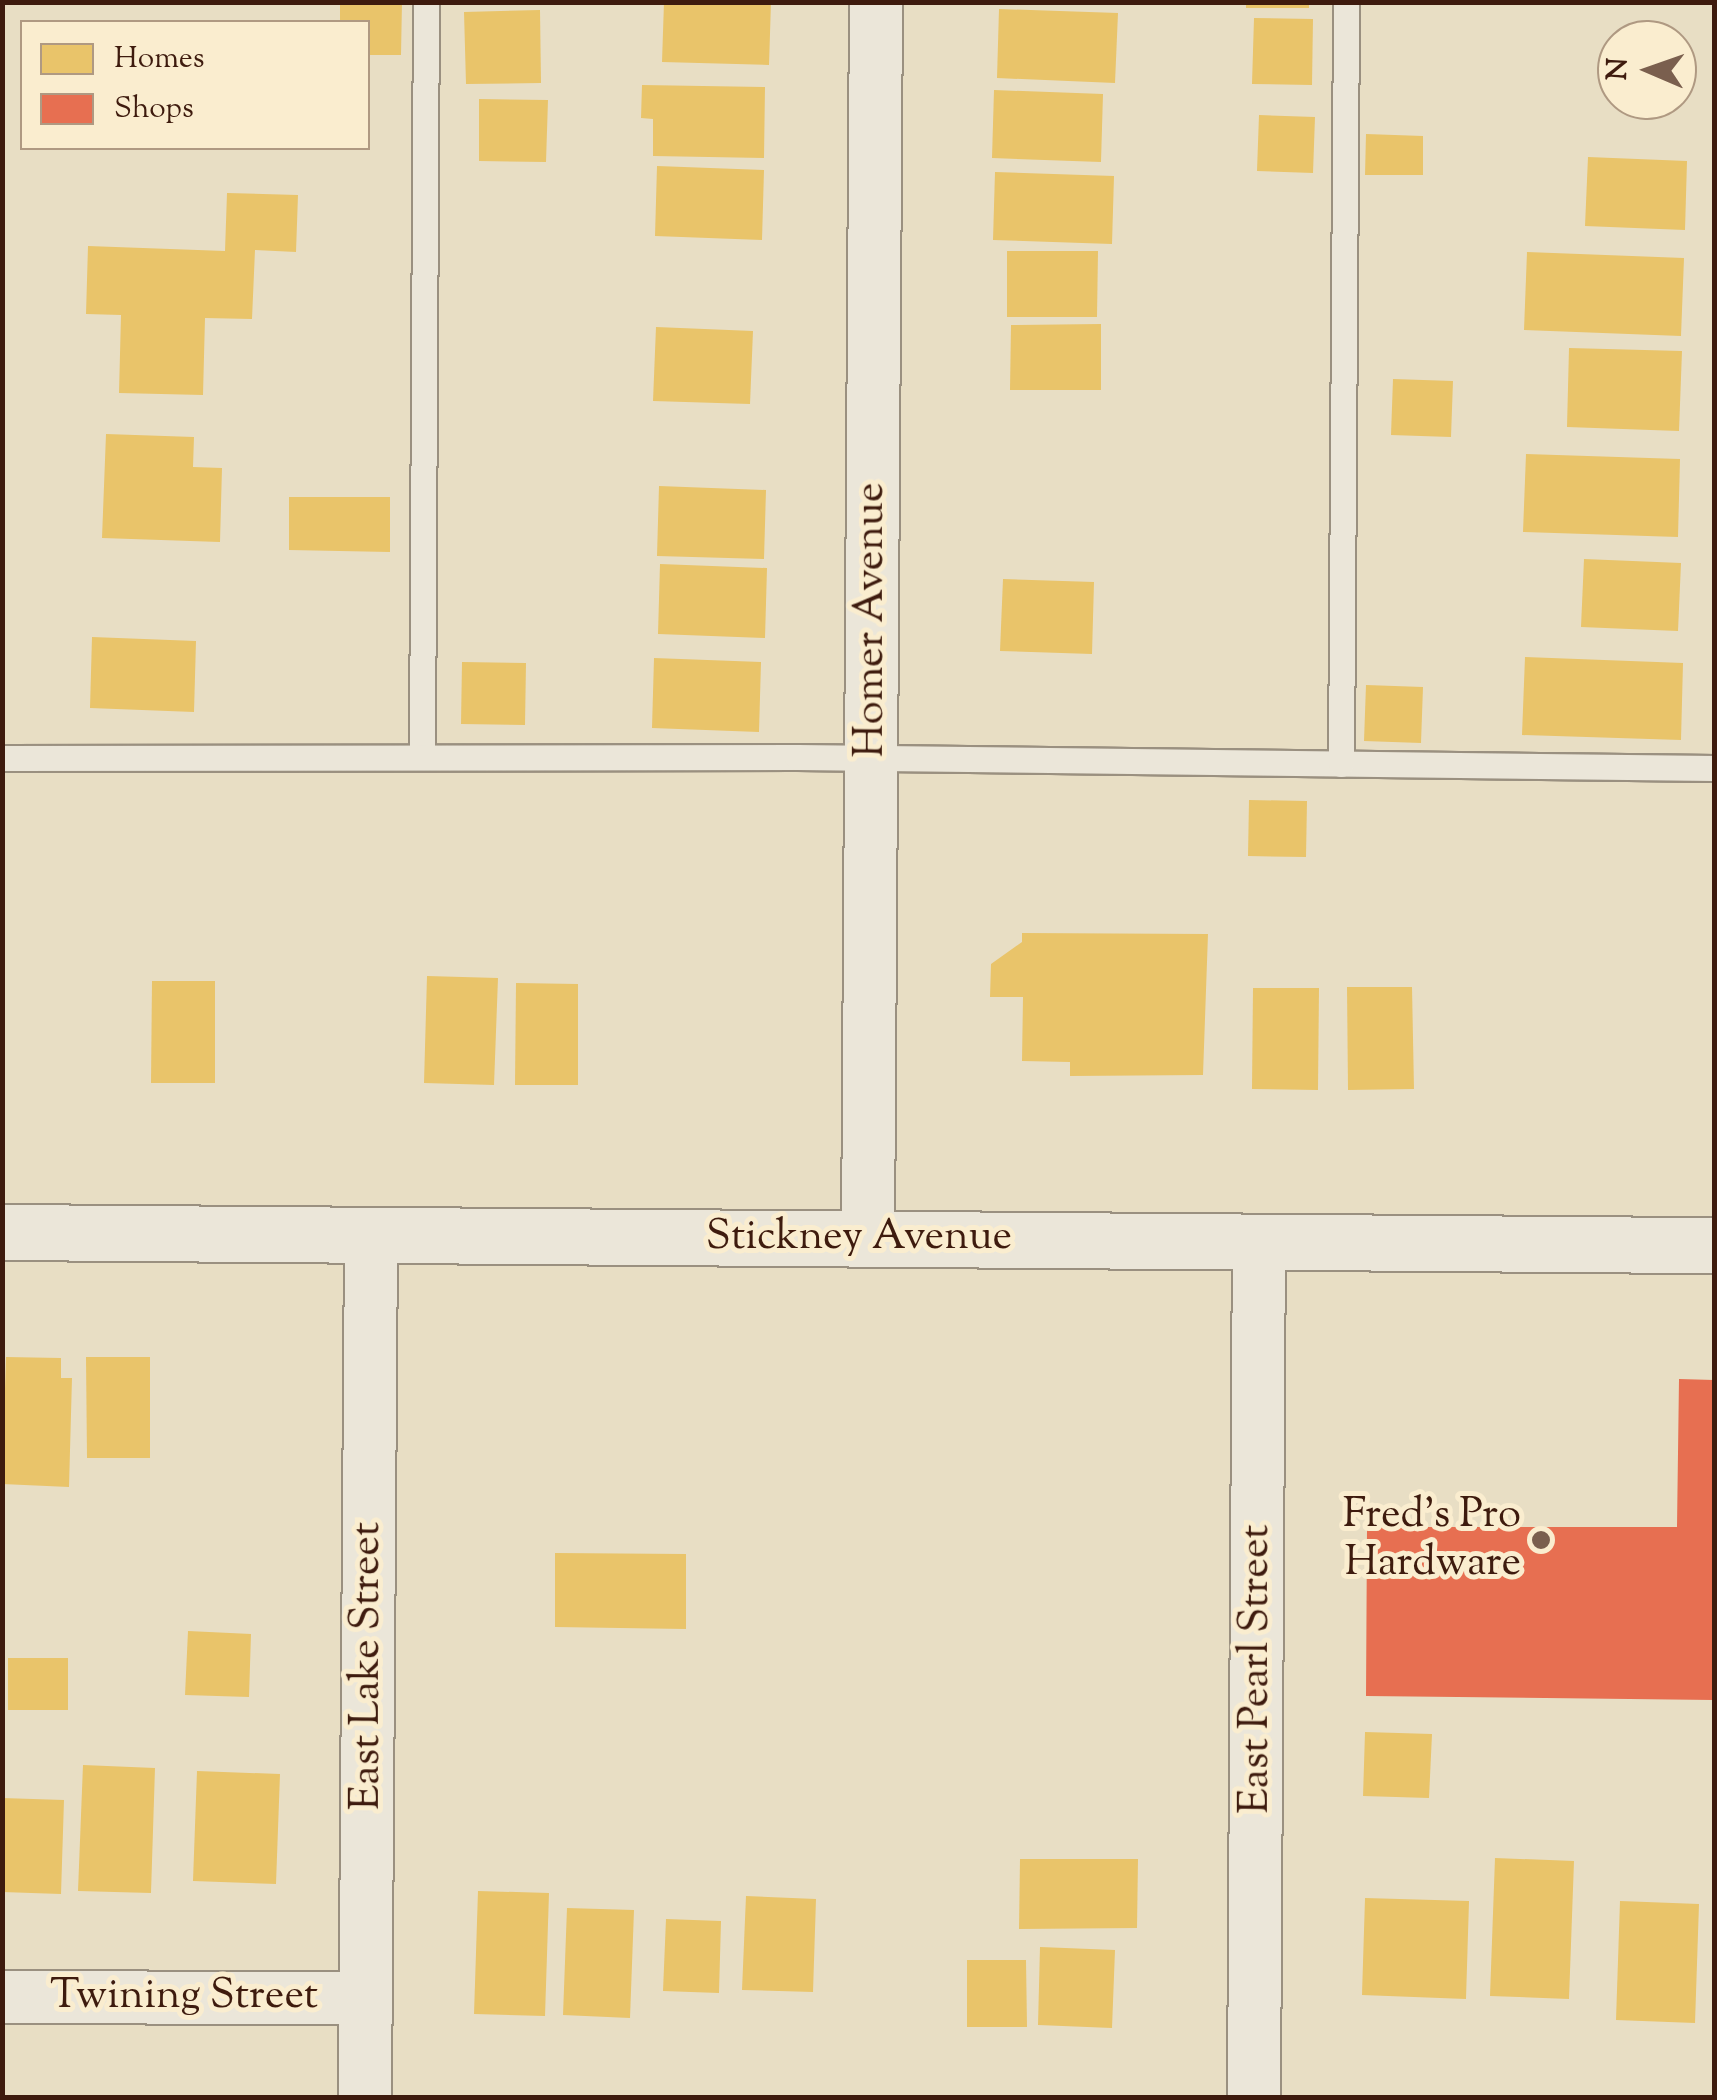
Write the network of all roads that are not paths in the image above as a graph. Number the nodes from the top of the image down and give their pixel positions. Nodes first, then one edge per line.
1 (426, 2) edge
2 (876, 2) edge
3 (1346, 2) edge
4 (422, 755) junction
5 (2, 758) edge
6 (872, 758) junction
7 (1340, 764) junction
8 (1714, 768) edge
9 (2, 1232) edge
10 (371, 1234) junction
11 (868, 1238) junction
12 (1260, 1242) junction
13 (1714, 1246) edge
14 (2, 1996) edge
15 (365, 1998) junction
16 (364, 2098) edge
17 (1254, 2098) edge

1 - 4 lane
2 - 6 street, Homer Avenue
3 - 7 lane
4 - 5 lane
4 - 6 lane
6 - 7 lane
6 - 11 street, Homer Avenue
7 - 8 lane
9 - 10 street, Stickney Avenue
10 - 11 street, Stickney Avenue
10 - 15 street, East Lake Street
11 - 12 street, Stickney Avenue
12 - 13 street, Stickney Avenue
12 - 17 street, East Pearl Street
14 - 15 street, Twining Street
15 - 16 street, East Lake Street

